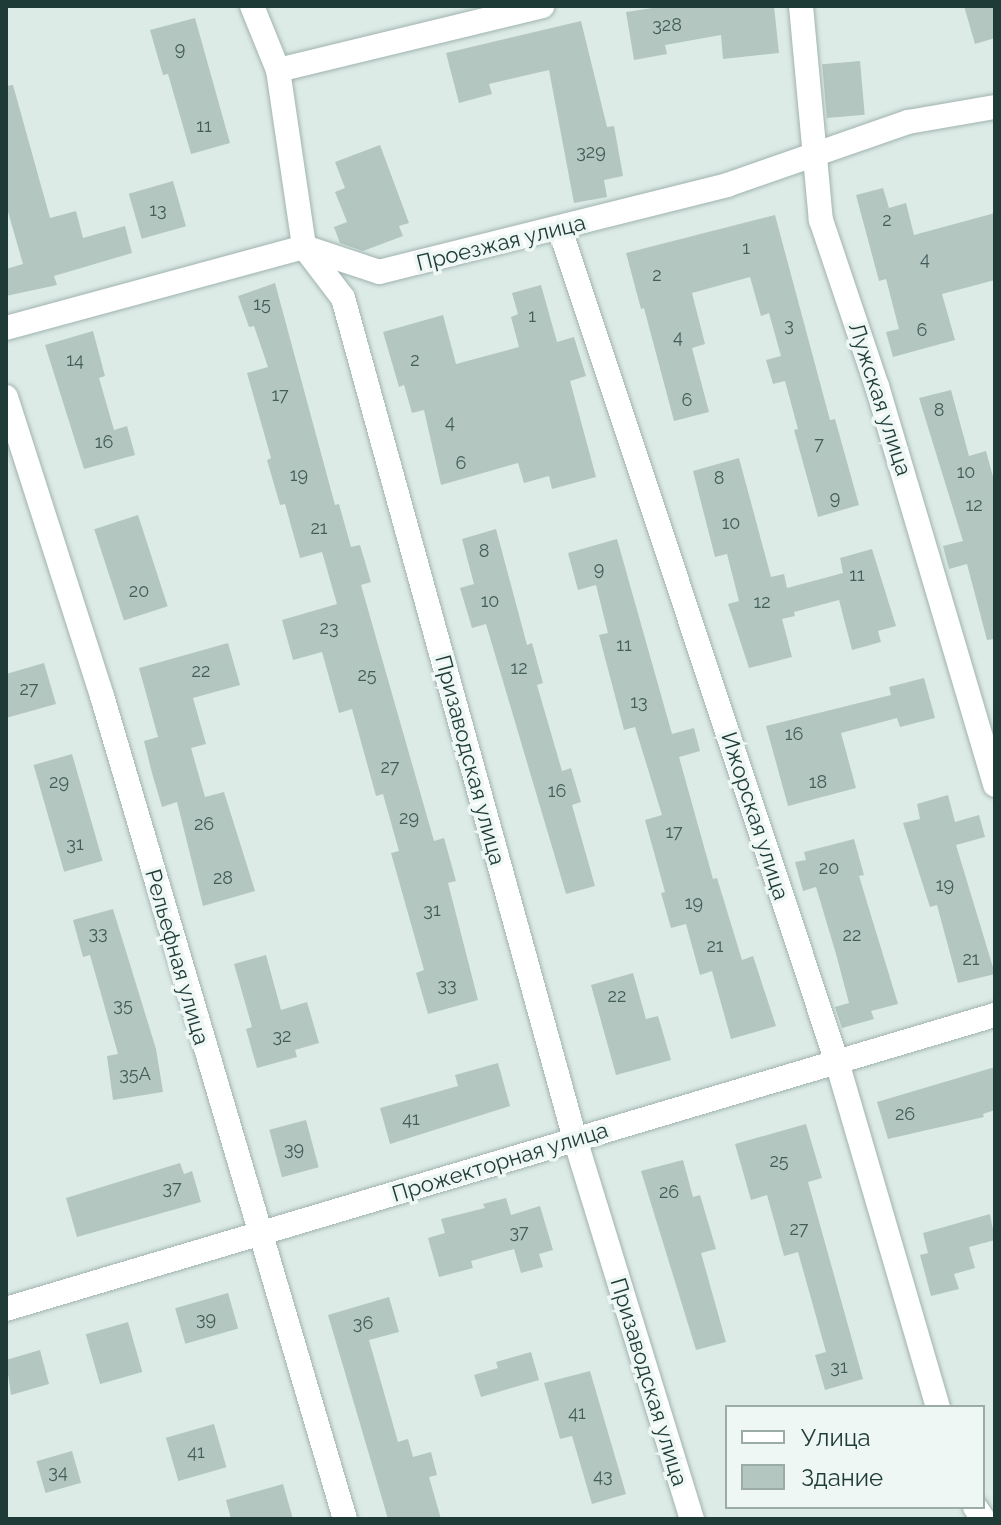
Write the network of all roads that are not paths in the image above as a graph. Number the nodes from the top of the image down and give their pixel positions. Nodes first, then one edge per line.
1 (252, 6) edge
2 (542, 6) edge
3 (801, 6) edge
4 (278, 70) junction
5 (995, 107) edge
6 (813, 155) junction
7 (560, 229) junction
8 (304, 247) junction
9 (6, 328) edge
10 (6, 397) edge
11 (995, 785) edge
12 (995, 1015) edge
13 (837, 1062) junction
14 (575, 1139) junction
15 (258, 1234) junction
16 (6, 1309) edge
17 (937, 1405) edge
18 (345, 1519) edge
19 (692, 1519) edge

1 - 4 street, Призаводская улица
2 - 4 street
3 - 6 street, Лужская улица
4 - 8 street, Призаводская улица
5 - 6 street, Проезжая улица
6 - 7 street, Проезжая улица
6 - 11 street, Лужская улица
7 - 8 street, Проезжая улица
7 - 13 street, Ижорская улица
8 - 9 street
8 - 14 street, Призаводская улица
10 - 15 street, Рельефная улица
12 - 13 street, Прожекторная улица
13 - 14 street, Прожекторная улица
13 - 17 street, Ижорская улица
14 - 15 street, Прожекторная улица
14 - 19 street, Призаводская улица
15 - 16 street, Прожекторная улица
15 - 18 street, Рельефная улица

